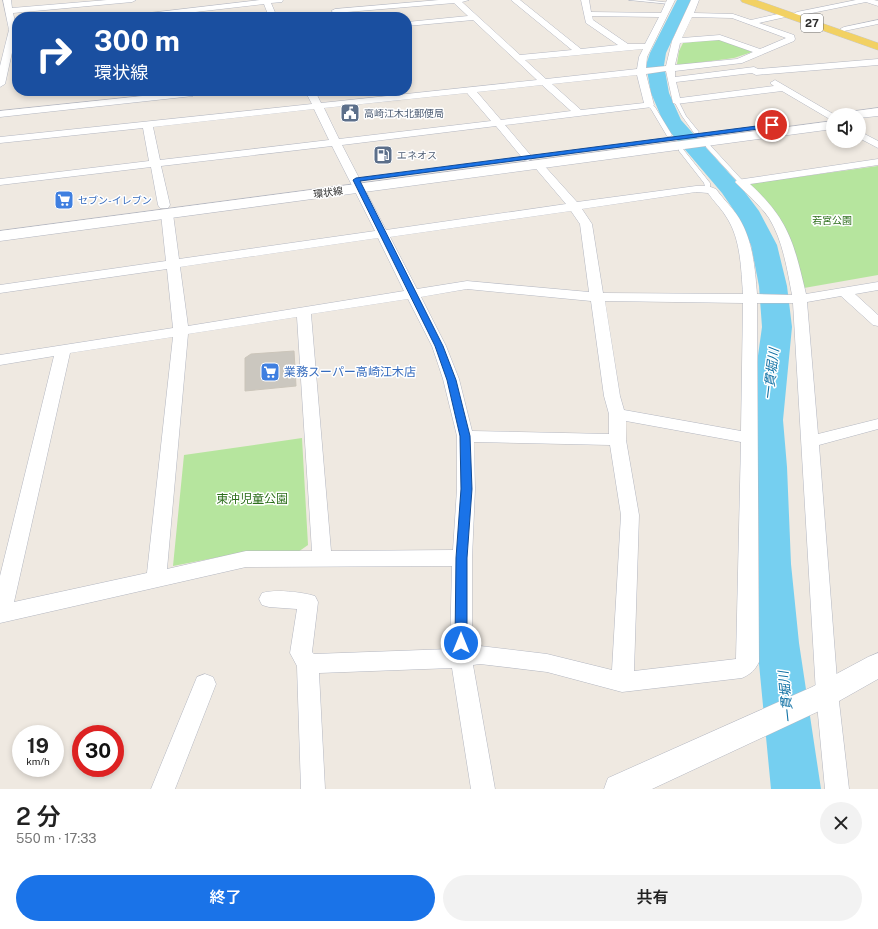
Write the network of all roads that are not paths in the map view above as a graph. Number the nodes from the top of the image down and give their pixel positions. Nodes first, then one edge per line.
1 (132, 0) edge
2 (276, 0) edge
3 (279, 0) edge
4 (470, 0) edge
5 (515, 0) edge
6 (585, 0) edge
7 (631, 0) edge
8 (695, 0) edge
9 (752, 0) edge
10 (266, 1) junction
11 (455, 1) edge
12 (670, 1) edge
13 (7, 2) edge
14 (878, 4) edge
15 (9, 11) junction
16 (335, 11) edge
17 (169, 12) edge
18 (271, 12) edge
19 (589, 14) junction
20 (792, 14) junction
21 (663, 15) junction
22 (690, 15) junction
23 (474, 18) junction
24 (12, 20) edge
25 (751, 22) junction
26 (878, 22) edge
27 (412, 24) edge
28 (844, 29) junction
29 (12, 35) edge
30 (677, 41) junction
31 (878, 41) edge
32 (647, 46) junction
33 (626, 47) junction
34 (878, 47) edge
35 (4, 48) edge
36 (580, 52) junction
37 (760, 52) junction
38 (518, 58) junction
39 (739, 61) junction
40 (878, 62) edge
41 (670, 68) junction
42 (4, 69) edge
43 (641, 71) junction
44 (755, 71) junction
45 (672, 80) junction
46 (544, 82) junction
47 (0, 84) edge
48 (782, 88) junction
49 (470, 90) junction
50 (412, 94) edge
51 (147, 96) edge
52 (191, 96) edge
53 (312, 96) edge
54 (387, 96) edge
55 (676, 101) junction
56 (648, 105) junction
57 (318, 107) junction
58 (195, 112) junction
59 (577, 112) junction
60 (878, 112) edge
61 (866, 113) edge
62 (0, 114) edge
63 (826, 115) edge
64 (878, 119) edge
65 (826, 120) edge
66 (866, 120) edge
67 (497, 122) junction
68 (147, 124) junction
69 (866, 138) edge
70 (701, 139) junction
71 (0, 140) edge
72 (336, 141) junction
73 (676, 142) junction
74 (878, 145) edge
75 (532, 161) junction
76 (878, 162) edge
77 (154, 163) junction
78 (0, 182) edge
79 (741, 182) junction
80 (358, 184) junction
81 (708, 189) junction
82 (574, 206) junction
83 (165, 209) junction
84 (0, 226) edge
85 (383, 234) junction
86 (0, 236) edge
87 (172, 264) junction
88 (878, 286) edge
89 (0, 289) edge
90 (844, 292) junction
91 (413, 294) junction
92 (597, 297) junction
93 (750, 299) junction
94 (800, 299) junction
95 (304, 312) junction
96 (878, 322) edge
97 (181, 331) junction
98 (63, 350) junction
99 (0, 360) edge
100 (617, 414) junction
101 (878, 424) edge
102 (465, 436) junction
103 (750, 438) junction
104 (618, 440) junction
105 (810, 442) junction
106 (322, 558) junction
107 (462, 558) junction
108 (156, 580) junction
109 (269, 599) dead end
110 (1, 614) edge
111 (461, 658) junction
112 (308, 664) junction
113 (878, 666) edge
114 (622, 682) junction
115 (205, 684) dead end
116 (824, 695) junction
117 (163, 789) edge
118 (313, 789) edge
119 (483, 789) edge
120 (619, 789) edge
121 (837, 789) edge

1 - 15 street
2 - 3 street
2 - 10 street
4 - 11 street
5 - 36 street
6 - 19 street
7 - 12 lane
8 - 22 street
9 - 20 main road, 27
10 - 17 street
10 - 18 street
11 - 16 street
11 - 23 street
12 - 21 street
13 - 15 street
14 - 20 street
15 - 24 street
19 - 21 street
19 - 33 street
20 - 25 street
20 - 28 main road, 27
20 - 34 main road, 27
21 - 32 street
22 - 25 street
22 - 30 street
23 - 27 street
23 - 38 street
25 - 37 street
26 - 28 street
28 - 31 main road, 27
29 - 35 street
30 - 37 street
30 - 41 street
32 - 33 street
32 - 43 street
33 - 36 street
35 - 42 street
36 - 38 street
37 - 39 street
38 - 46 street
39 - 41 street
39 - 44 street
40 - 44 street
41 - 43 street
41 - 45 street
42 - 47 street
43 - 46 street
43 - 56 street
44 - 45 street
44 - 48 street
45 - 55 street
46 - 49 street
46 - 59 street
48 - 55 street
48 - 63 street
49 - 50 street
49 - 67 street
51 - 62 street
52 - 58 street
53 - 57 street
54 - 57 street
55 - 70 lane
56 - 59 street
56 - 73 lane
57 - 58 street
57 - 72 street
58 - 68 street
59 - 67 street
60 - 61 street
64 - 66 street
65 - 70 street
67 - 72 street
67 - 75 street
68 - 71 street
68 - 77 street
69 - 74 street
70 - 73 street, 環状線
70 - 79 lane
72 - 77 street
72 - 80 street
73 - 75 street, 環状線
73 - 81 lane
75 - 80 street, 環状線
75 - 82 street
76 - 79 street
77 - 78 street
77 - 83 street
79 - 94 street
80 - 83 street, 環状線
80 - 85 street
81 - 82 street
81 - 93 street
82 - 85 street
82 - 92 street
83 - 84 street, 環状線
83 - 86 street, 環状線
83 - 87 street
85 - 87 street
85 - 91 street
87 - 89 street
87 - 97 street
88 - 90 street
90 - 94 street
90 - 96 street
91 - 92 street
91 - 95 street
91 - 102 street
92 - 93 street
92 - 100 street
93 - 94 street
93 - 103 street
94 - 105 street
95 - 97 street
95 - 106 street
97 - 98 street
97 - 108 street
98 - 99 street
98 - 110 street
100 - 103 street
100 - 104 street
101 - 105 street
102 - 104 street
102 - 107 street
103 - 114 street
104 - 114 street
105 - 116 street
106 - 107 street
106 - 108 street
107 - 111 street
108 - 110 street
109 - 112 street
111 - 112 street
111 - 114 street
111 - 119 street
112 - 118 street
113 - 116 street
115 - 117 street
116 - 120 street
116 - 121 street

